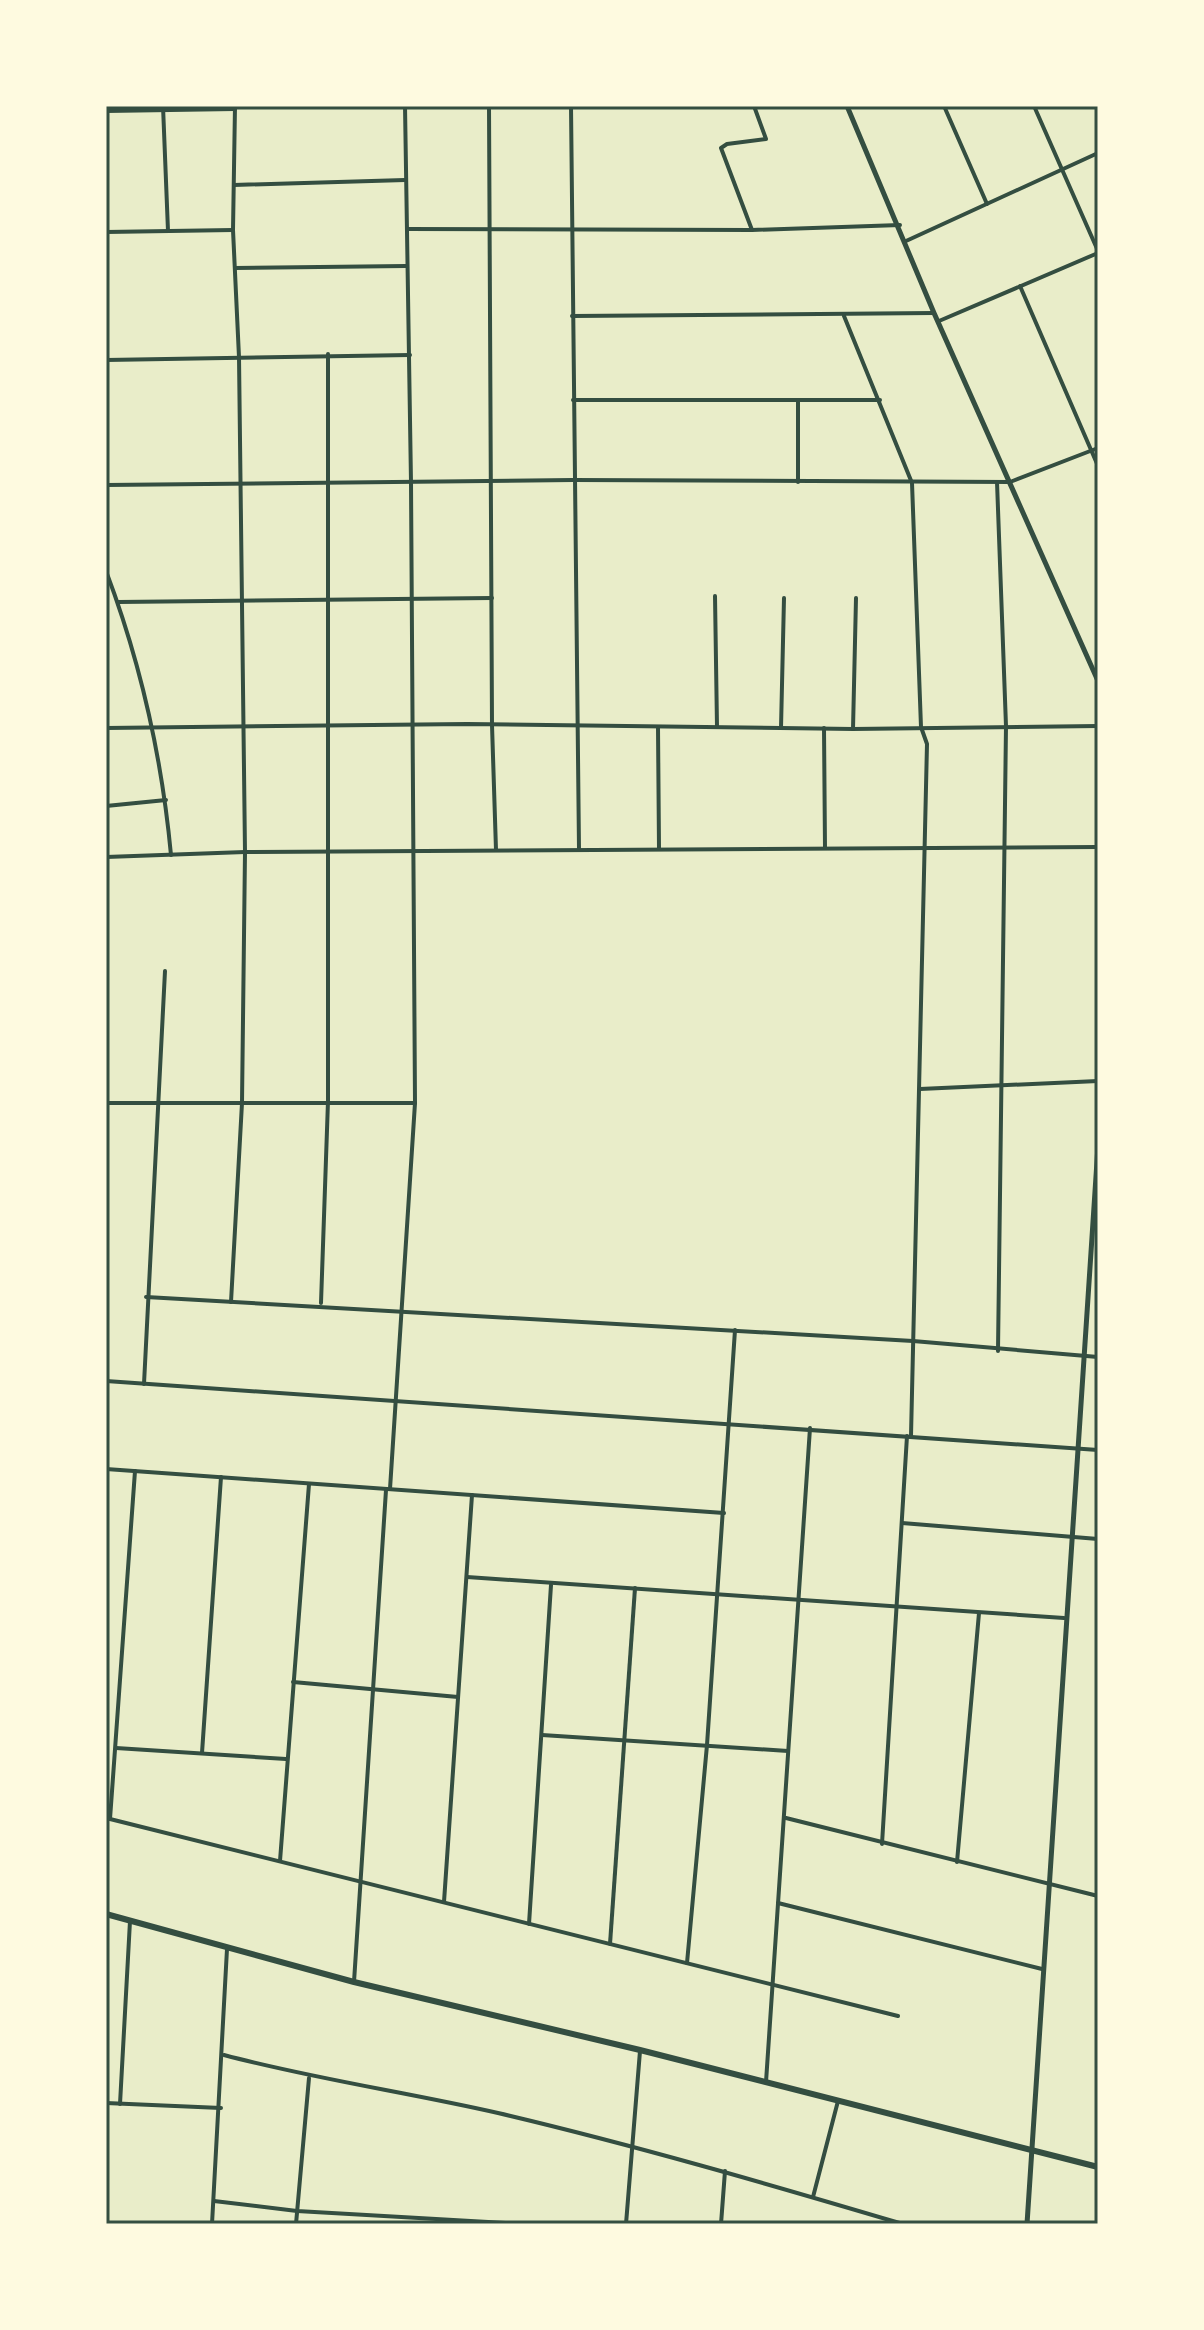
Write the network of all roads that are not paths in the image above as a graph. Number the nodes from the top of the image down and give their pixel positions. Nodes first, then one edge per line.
1 (405, 106) edge
2 (489, 106) edge
3 (571, 106) edge
4 (754, 106) edge
5 (847, 106) edge
6 (944, 106) edge
7 (1034, 106) edge
8 (235, 107) edge
9 (163, 108) edge
10 (106, 111) edge
11 (1098, 153) edge
12 (1062, 169) junction
13 (405, 180) junction
14 (234, 185) junction
15 (987, 204) junction
16 (900, 225) junction
17 (407, 229) junction
18 (233, 230) junction
19 (491, 230) junction
20 (572, 230) junction
21 (752, 230) junction
22 (168, 231) junction
23 (106, 232) edge
24 (906, 241) junction
25 (1098, 252) edge
26 (406, 266) junction
27 (235, 268) junction
28 (1020, 286) junction
29 (934, 313) junction
30 (572, 316) junction
31 (844, 316) junction
32 (938, 322) junction
33 (328, 354) junction
34 (410, 355) junction
35 (239, 357) junction
36 (106, 360) edge
37 (573, 400) junction
38 (798, 400) junction
39 (880, 400) junction
40 (1098, 448) edge
41 (1091, 451) junction
42 (1098, 466) edge
43 (573, 480) junction
44 (491, 481) junction
45 (411, 482) junction
46 (798, 482) junction
47 (997, 482) junction
48 (1010, 482) junction
49 (327, 483) junction
50 (912, 483) junction
51 (239, 484) junction
52 (106, 485) edge
53 (106, 571) edge
54 (715, 596) dead end
55 (492, 598) junction
56 (784, 598) dead end
57 (856, 598) dead end
58 (411, 599) junction
59 (327, 601) junction
60 (118, 602) junction
61 (241, 602) junction
62 (1098, 681) edge
63 (411, 725) junction
64 (492, 725) junction
65 (327, 726) junction
66 (575, 726) junction
67 (1006, 726) junction
68 (1098, 726) edge
69 (243, 727) junction
70 (658, 727) junction
71 (717, 727) junction
72 (921, 727) junction
73 (106, 728) edge
74 (151, 728) junction
75 (781, 728) junction
76 (824, 728) junction
77 (853, 729) junction
78 (166, 800) junction
79 (106, 806) edge
80 (1006, 847) junction
81 (1098, 847) edge
82 (825, 848) junction
83 (926, 848) junction
84 (579, 849) junction
85 (659, 849) junction
86 (496, 850) junction
87 (411, 851) junction
88 (245, 852) junction
89 (325, 852) junction
90 (171, 855) junction
91 (106, 857) edge
92 (165, 971) dead end
93 (1098, 1081) edge
94 (1002, 1085) junction
95 (920, 1089) junction
96 (328, 1101) junction
97 (106, 1103) edge
98 (242, 1103) junction
99 (415, 1103) junction
100 (161, 1104) junction
101 (1098, 1146) edge
102 (146, 1297) junction
103 (231, 1302) junction
104 (320, 1304) junction
105 (402, 1310) junction
106 (735, 1330) junction
107 (913, 1341) junction
108 (998, 1351) junction
109 (1084, 1357) junction
110 (1098, 1357) edge
111 (106, 1381) edge
112 (144, 1384) junction
113 (396, 1400) junction
114 (729, 1422) junction
115 (810, 1428) junction
116 (909, 1436) junction
117 (1078, 1449) junction
118 (1098, 1450) edge
119 (106, 1469) edge
120 (135, 1471) junction
121 (221, 1477) junction
122 (309, 1484) junction
123 (388, 1489) junction
124 (472, 1495) junction
125 (724, 1513) junction
126 (902, 1523) junction
127 (1071, 1537) junction
128 (1098, 1539) edge
129 (467, 1577) junction
130 (551, 1585) junction
131 (635, 1588) junction
132 (719, 1594) junction
133 (800, 1599) junction
134 (896, 1606) junction
135 (979, 1612) junction
136 (1064, 1618) junction
137 (293, 1682) junction
138 (375, 1689) junction
139 (458, 1697) junction
140 (542, 1735) junction
141 (625, 1739) junction
142 (707, 1745) junction
143 (116, 1748) junction
144 (788, 1751) junction
145 (202, 1753) junction
146 (286, 1759) junction
147 (786, 1818) junction
148 (108, 1819) edge
149 (882, 1844) junction
150 (280, 1861) junction
151 (957, 1862) junction
152 (360, 1881) junction
153 (1048, 1882) junction
154 (1098, 1896) edge
155 (444, 1902) junction
156 (778, 1903) junction
157 (106, 1914) edge
158 (130, 1921) junction
159 (529, 1924) junction
160 (610, 1944) junction
161 (227, 1949) junction
162 (687, 1963) junction
163 (1042, 1969) junction
164 (354, 1982) junction
165 (774, 1984) junction
166 (898, 2016) dead end
167 (640, 2050) junction
168 (224, 2055) junction
169 (309, 2078) junction
170 (766, 2082) junction
171 (838, 2101) junction
172 (106, 2103) edge
173 (120, 2104) junction
174 (221, 2108) junction
175 (632, 2146) junction
176 (1031, 2150) junction
177 (1098, 2167) edge
178 (725, 2171) junction
179 (813, 2197) junction
180 (214, 2201) junction
181 (297, 2211) junction
182 (212, 2224) edge
183 (296, 2224) edge
184 (522, 2224) edge
185 (560, 2224) edge
186 (626, 2224) edge
187 (721, 2224) edge
188 (903, 2224) edge
189 (1027, 2224) edge

1 - 13 street
2 - 19 street
3 - 20 street
4 - 21 street
5 - 16 street
6 - 15 street
7 - 12 street
8 - 9 street
8 - 14 street
9 - 10 street
9 - 22 street
11 - 12 street
12 - 15 street
12 - 25 street
13 - 14 street
13 - 17 street
14 - 18 street
15 - 24 street
16 - 21 street
16 - 24 street
17 - 19 street
17 - 26 street
18 - 22 street
18 - 27 street
19 - 20 street
19 - 44 street
20 - 21 street
20 - 30 street
22 - 23 street
24 - 29 street
25 - 28 street
26 - 27 street
26 - 34 street
27 - 35 street
28 - 32 street
28 - 41 street
29 - 31 street
29 - 32 street
30 - 31 street
30 - 37 street
31 - 39 street
32 - 48 street
33 - 34 street
33 - 35 street
33 - 49 street
34 - 45 street
35 - 36 street
35 - 51 street
37 - 38 street
37 - 43 street
38 - 39 street
38 - 46 street
39 - 50 street
40 - 41 street
41 - 42 street
41 - 48 street
43 - 44 street
43 - 46 street
43 - 66 street
44 - 45 street
44 - 55 street
45 - 49 street
45 - 58 street
46 - 50 street
47 - 48 street
47 - 50 street
47 - 67 street
48 - 62 street
49 - 51 street
49 - 59 street
50 - 72 street
51 - 52 street
51 - 61 street
53 - 60 street
54 - 71 street
55 - 58 street
55 - 64 street
56 - 75 street
57 - 77 street
58 - 59 street
58 - 63 street
59 - 61 street
59 - 65 street
60 - 61 street
60 - 74 street
61 - 69 street
63 - 64 street
63 - 65 street
63 - 87 street
64 - 66 street
64 - 86 street
65 - 69 street
65 - 89 street
66 - 70 street
66 - 84 street
67 - 68 street
67 - 72 street
67 - 80 street
69 - 74 street
69 - 88 street
70 - 71 street
70 - 85 street
71 - 75 street
72 - 77 street
72 - 83 street
73 - 74 street
74 - 78 street
75 - 76 street
76 - 77 street
76 - 82 street
78 - 79 street
78 - 90 street
80 - 81 street
80 - 83 street
80 - 94 street
82 - 83 street
82 - 85 street
83 - 95 street
84 - 85 street
84 - 86 street
86 - 87 street
87 - 89 street
87 - 99 street
88 - 89 street
88 - 90 street
88 - 98 street
89 - 96 street
90 - 91 street
92 - 100 street
93 - 94 street
94 - 95 street
94 - 108 street
95 - 107 street
96 - 98 street
96 - 99 street
96 - 104 street
97 - 100 street
98 - 100 street
98 - 103 street
99 - 105 street
100 - 102 street
101 - 109 street
102 - 103 street
102 - 112 street
103 - 104 street
104 - 105 street
105 - 106 street
105 - 113 street
106 - 107 street
106 - 114 street
107 - 108 street
107 - 116 street
108 - 109 street
109 - 110 street
109 - 117 street
111 - 112 street
112 - 113 street
113 - 114 street
113 - 123 street
114 - 115 street
114 - 125 street
115 - 116 street
115 - 133 street
116 - 117 street
116 - 126 street
117 - 118 street
117 - 127 street
119 - 120 street
120 - 121 street
120 - 143 street
121 - 122 street
121 - 145 street
122 - 123 street
122 - 137 street
123 - 124 street
123 - 138 street
124 - 125 street
124 - 129 street
125 - 132 street
126 - 127 street
126 - 134 street
127 - 128 street
127 - 136 street
129 - 130 street
129 - 139 street
130 - 131 street
130 - 140 street
131 - 132 street
131 - 141 street
132 - 133 street
132 - 142 street
133 - 134 street
133 - 144 street
134 - 135 street
134 - 149 street
135 - 136 street
135 - 151 street
136 - 153 street
137 - 138 street
137 - 146 street
138 - 139 street
138 - 152 street
139 - 155 street
140 - 141 street
140 - 159 street
141 - 142 street
141 - 160 street
142 - 144 street
142 - 162 street
143 - 145 street
143 - 148 street
144 - 147 street
145 - 146 street
146 - 150 street
147 - 149 street
147 - 156 street
148 - 150 street
149 - 151 street
150 - 152 street
151 - 153 street
152 - 155 street
152 - 164 street
153 - 154 street
153 - 163 street
155 - 159 street
156 - 163 street
156 - 165 street
157 - 158 main road
158 - 161 main road
158 - 173 street
159 - 160 street
160 - 162 street
161 - 164 main road
161 - 168 street
162 - 165 street
163 - 176 street
164 - 167 main road
165 - 166 street
165 - 170 street
167 - 170 main road
167 - 175 street
168 - 169 street
168 - 174 street
169 - 175 street
169 - 181 street
170 - 171 main road
171 - 176 main road
171 - 179 street
172 - 173 street
173 - 174 street
174 - 180 street
175 - 178 street
175 - 186 street
176 - 177 main road
176 - 189 street
178 - 179 street
178 - 187 street
179 - 188 street
180 - 181 street
180 - 182 street
181 - 183 street
181 - 184 street
185 - 186 street

